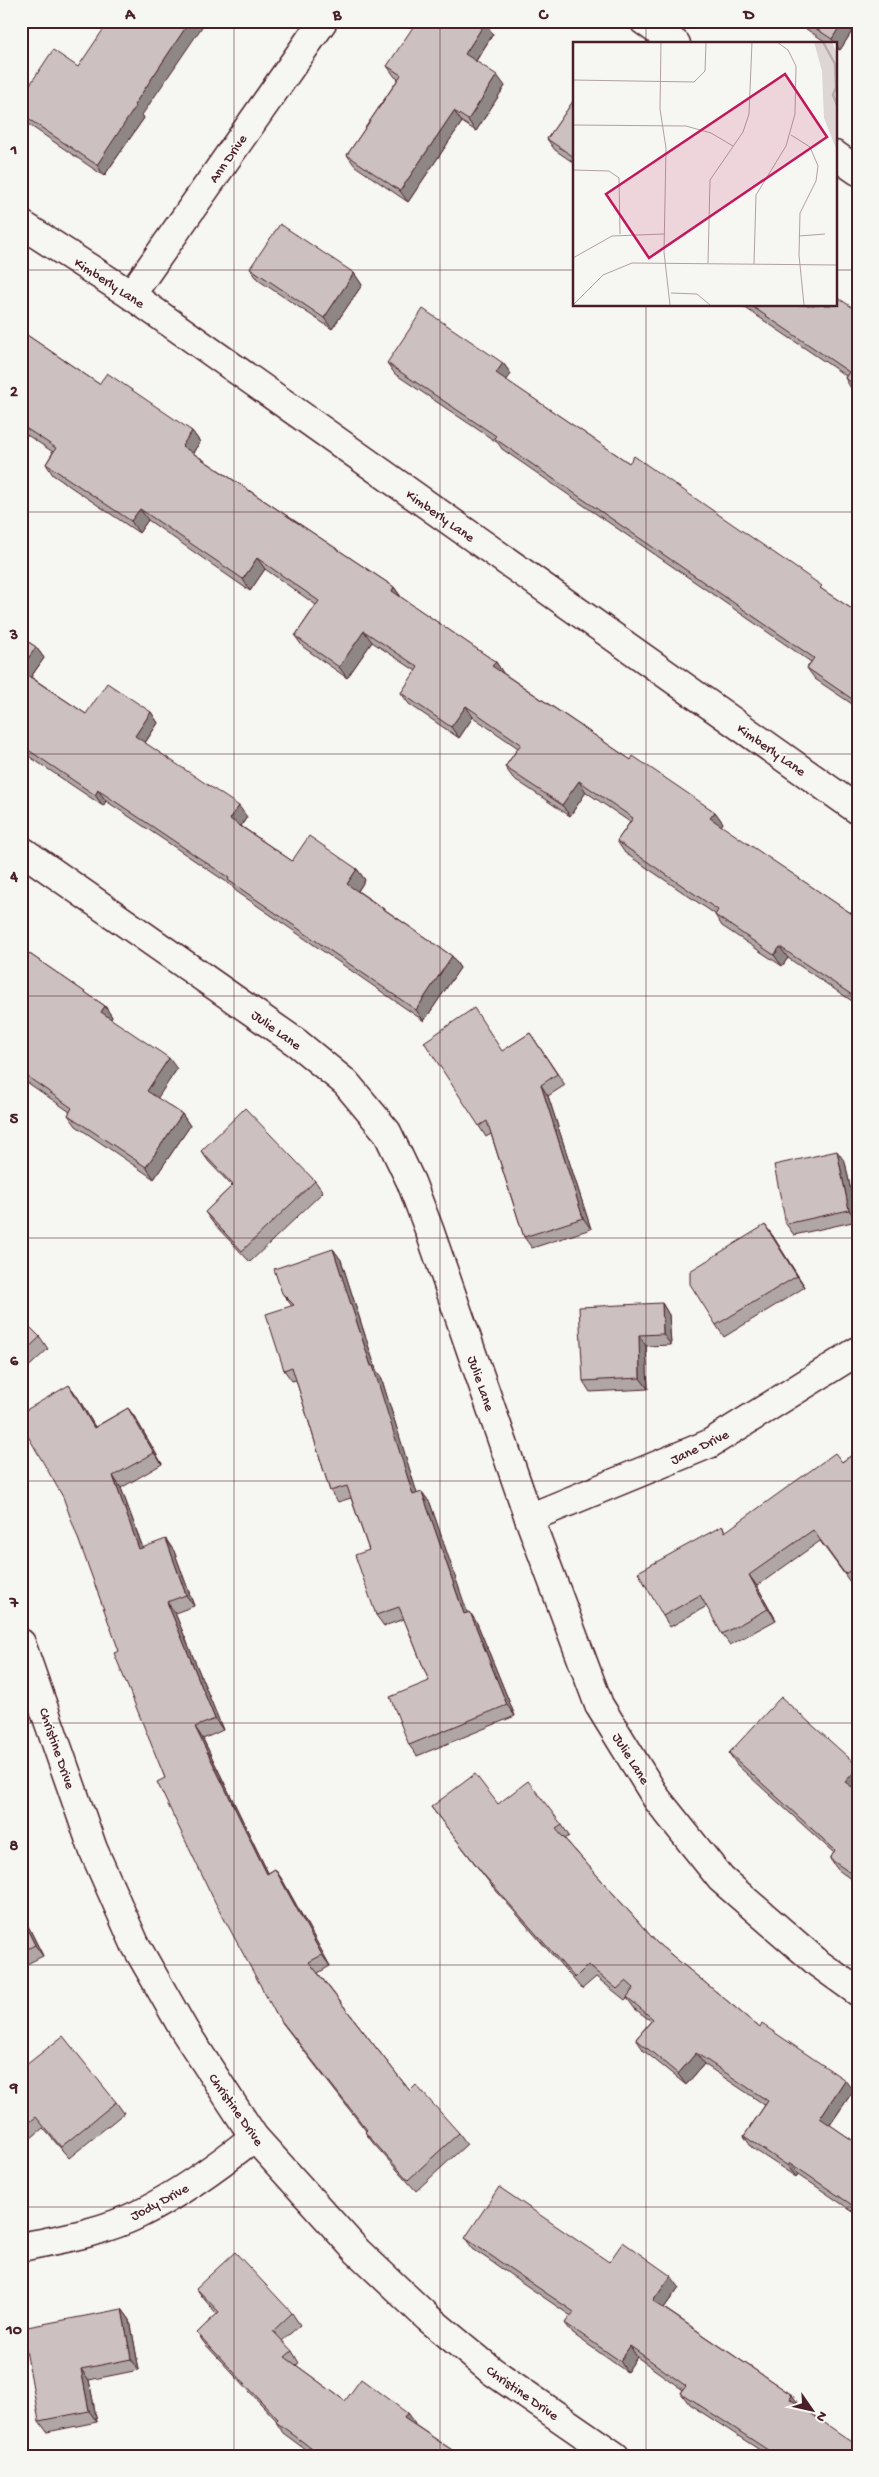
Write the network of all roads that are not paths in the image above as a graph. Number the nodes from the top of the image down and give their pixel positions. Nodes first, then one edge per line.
1 (324, 21) edge
2 (644, 21) edge
3 (673, 42) edge
4 (836, 156) edge
5 (858, 171) edge
6 (21, 224) edge
7 (131, 295) junction
8 (858, 810) edge
9 (21, 850) edge
10 (858, 1351) edge
11 (529, 1518) junction
12 (21, 1643) edge
13 (858, 1992) edge
14 (254, 2137) junction
15 (21, 2247) edge
16 (615, 2456) edge

1 - 7 street, Ann Drive
2 - 3 street
4 - 5 street
6 - 7 street, Kimberly Lane
7 - 8 street, Kimberly Lane
9 - 11 street, Julie Lane
10 - 11 street, Jane Drive
11 - 13 street, Julie Lane
12 - 14 street, Christine Drive
14 - 15 street, Jody Drive
14 - 16 street, Christine Drive

